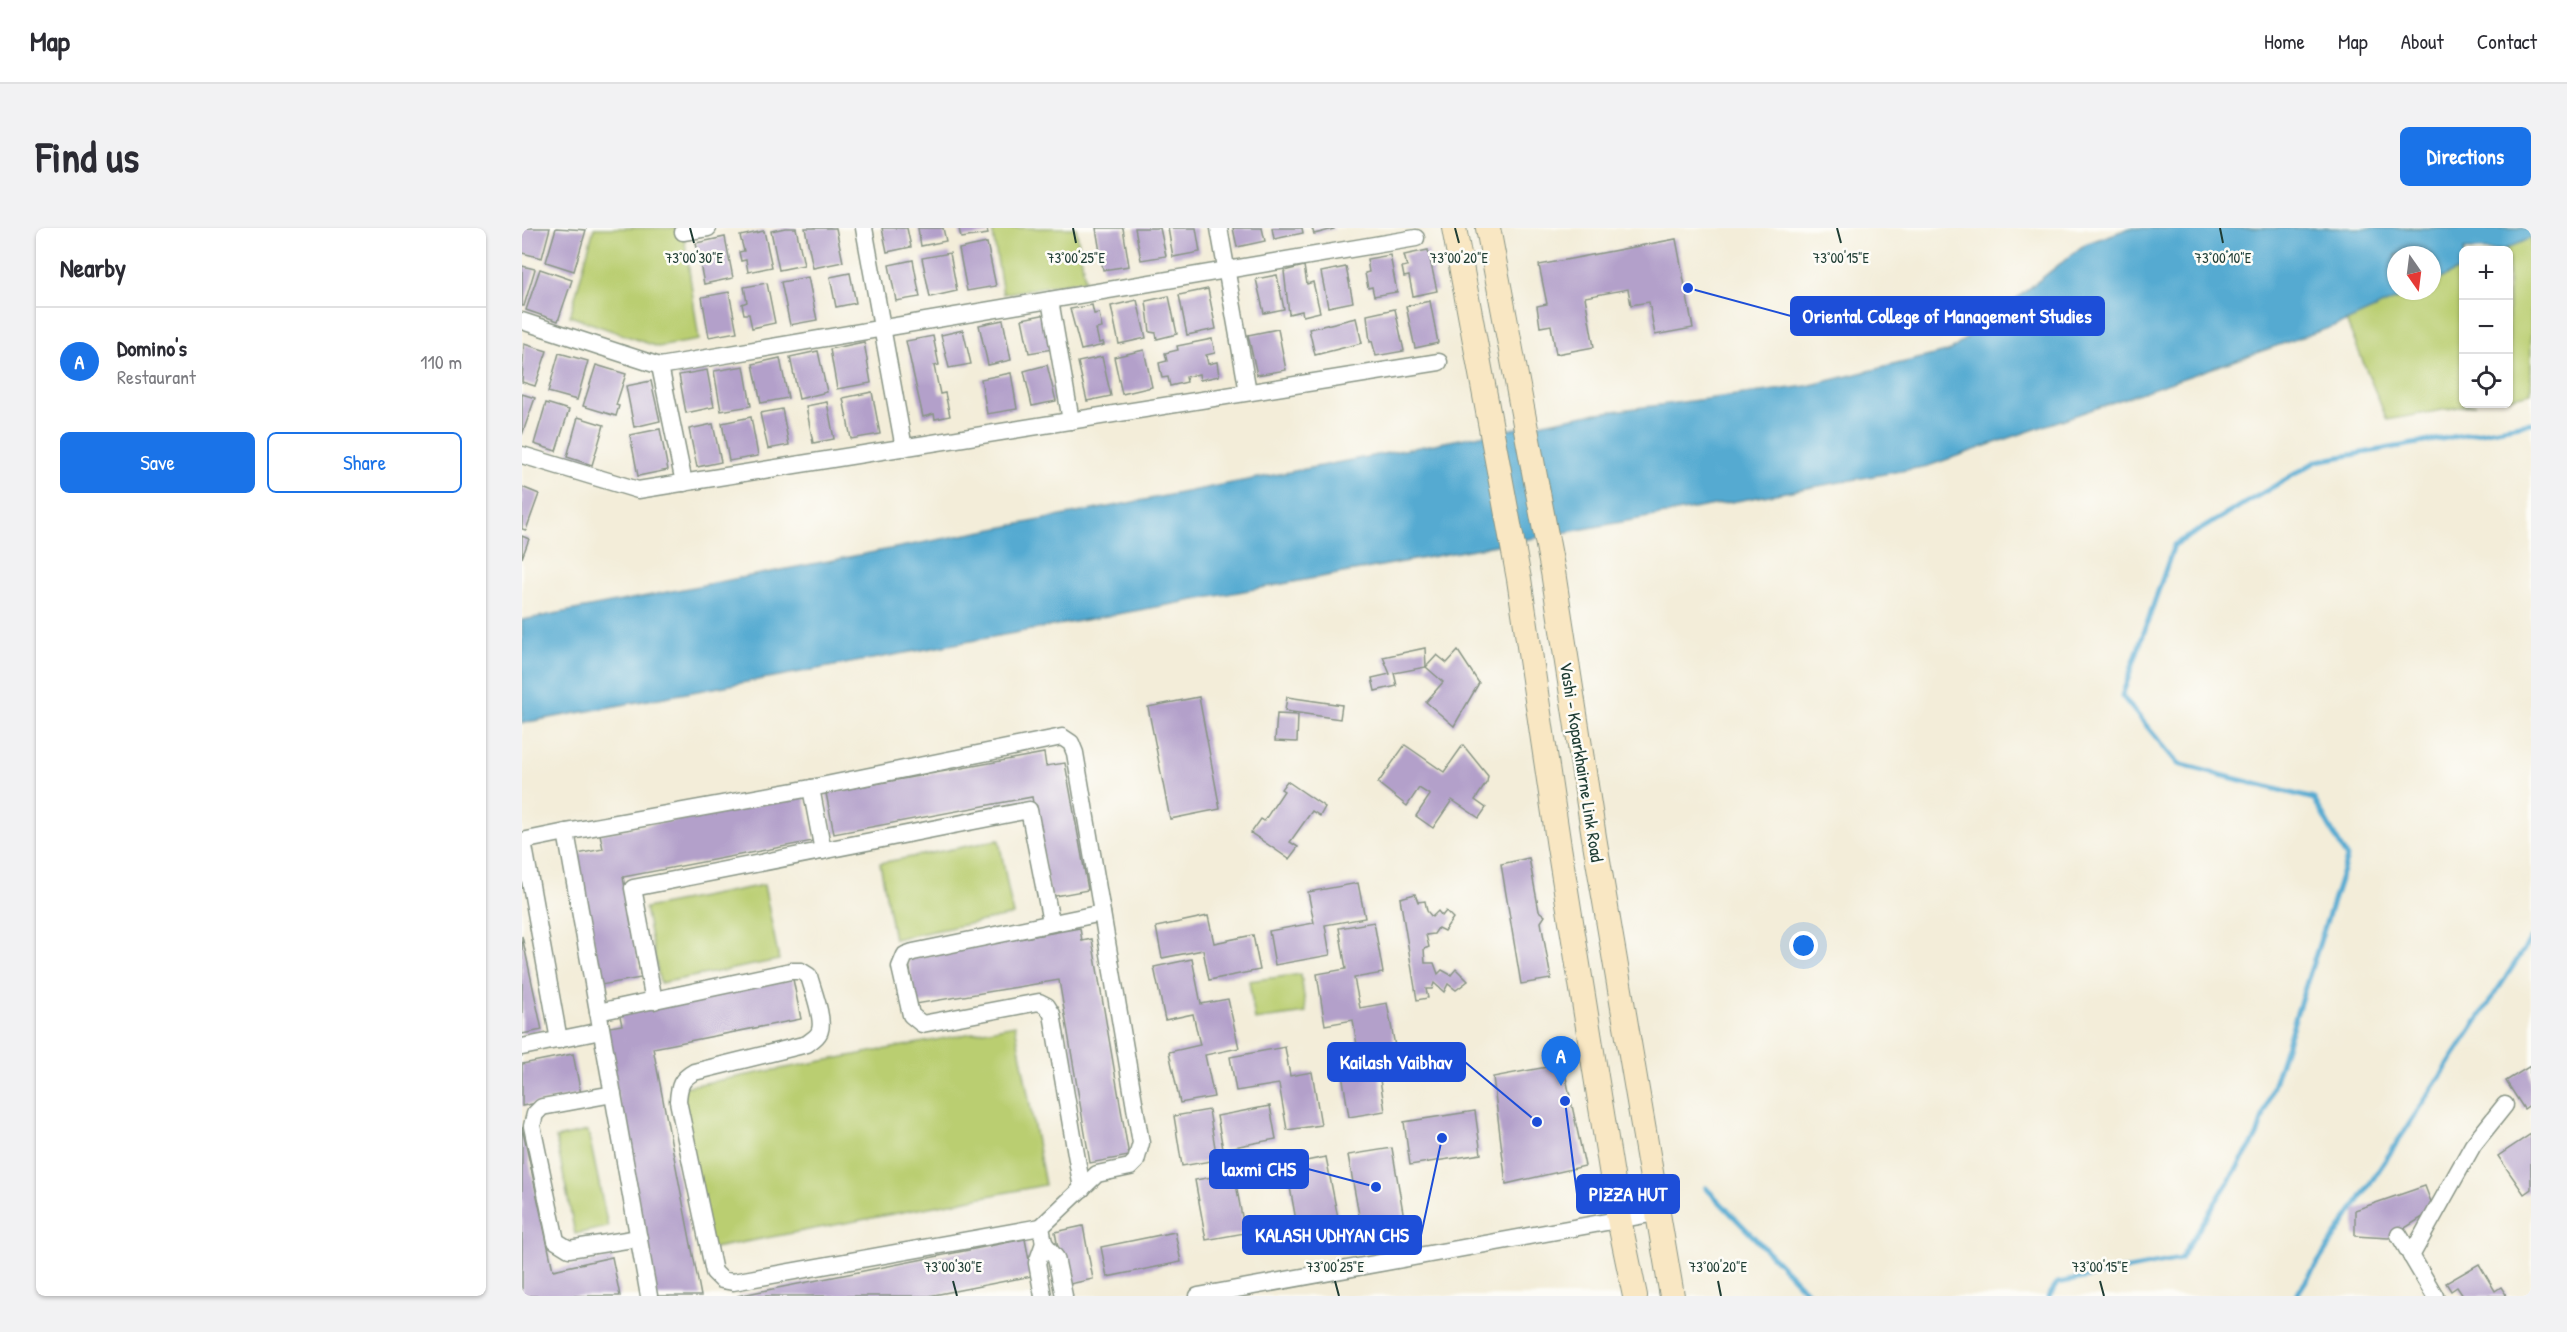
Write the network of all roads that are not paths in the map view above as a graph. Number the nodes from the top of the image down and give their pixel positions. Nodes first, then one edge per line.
1 (708, 228) edge
2 (864, 228) edge
3 (1219, 228) edge
4 (1454, 228) edge
5 (1488, 228) edge
6 (683, 232) dead end
7 (1416, 238) dead end
8 (1226, 270) junction
9 (1050, 300) junction
10 (522, 321) edge
11 (882, 328) junction
12 (1439, 362) dead end
13 (660, 366) junction
14 (1248, 392) junction
15 (1071, 421) junction
16 (904, 448) junction
17 (522, 455) edge
18 (684, 483) junction
19 (812, 788) junction
20 (567, 832) junction
21 (522, 841) edge
22 (823, 851) junction
23 (1102, 913) junction
24 (1051, 922) junction
25 (654, 1001) junction
26 (598, 1012) junction
27 (601, 1031) junction
28 (559, 1040) junction
29 (522, 1047) edge
30 (613, 1094) junction
31 (2505, 1105) dead end
32 (1082, 1189) junction
33 (1656, 1213) junction
34 (1619, 1219) junction
35 (1043, 1235) junction
36 (2399, 1235) dead end
37 (639, 1238) junction
38 (2411, 1256) junction
39 (1264, 1290) edge
40 (649, 1296) edge
41 (1043, 1296) edge
42 (1064, 1296) edge
43 (1198, 1296) edge
44 (1635, 1296) edge
45 (1672, 1296) edge
46 (2435, 1296) edge

1 - 6 street
2 - 11 street
3 - 8 street
4 - 34 main road, Vashi - Koparkhairne Link Road
5 - 33 main road, Vashi - Koparkhairne Link Road
7 - 8 street
8 - 9 street
8 - 14 street
9 - 11 street
9 - 15 street
10 - 13 street
11 - 13 street
11 - 16 street
12 - 14 street
13 - 18 street
14 - 15 street
15 - 16 street
16 - 18 street
17 - 18 street
19 - 20 street
19 - 22 street
19 - 23 street
20 - 21 street
20 - 26 street
21 - 28 street
22 - 24 street
22 - 25 street
23 - 24 street
23 - 32 street
24 - 32 street
25 - 26 street
25 - 35 street
26 - 27 street
27 - 28 street
27 - 30 street
28 - 29 street
30 - 37 street
30 - 37 street
31 - 38 street
32 - 35 street
33 - 34 street
33 - 45 main road, Vashi - Koparkhairne Link Road
34 - 39 street
34 - 44 main road, Vashi - Koparkhairne Link Road
35 - 41 street
35 - 42 street
36 - 38 street
37 - 40 street
38 - 46 street
39 - 43 street

